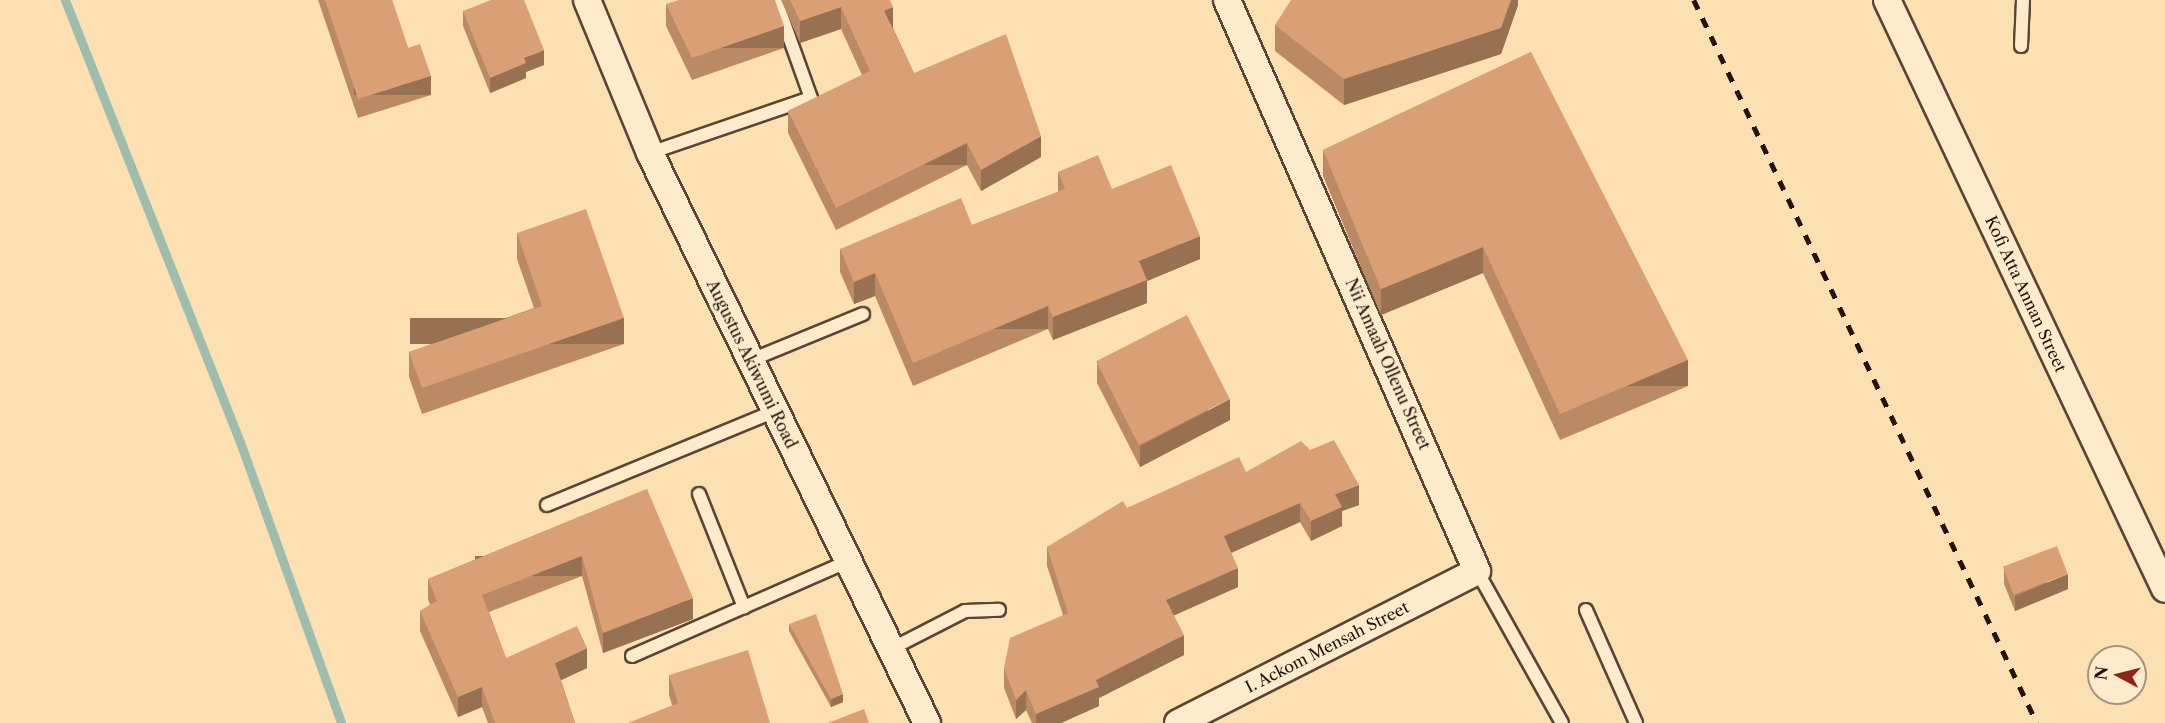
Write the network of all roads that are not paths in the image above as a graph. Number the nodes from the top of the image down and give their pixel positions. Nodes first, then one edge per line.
1 (587, 0) edge
2 (776, 0) edge
3 (1227, 0) edge
4 (1887, 0) edge
5 (2024, 0) edge
6 (2021, 46) dead end
7 (650, 153) junction
8 (863, 314) dead end
9 (751, 360) junction
10 (775, 411) junction
11 (699, 494) dead end
12 (548, 505) dead end
13 (2156, 554) edge
14 (848, 561) junction
15 (1477, 571) junction
16 (2165, 589) edge
17 (744, 607) junction
18 (999, 610) dead end
19 (1586, 610) dead end
20 (891, 649) junction
21 (632, 656) dead end
22 (927, 723) edge
23 (1178, 723) edge
24 (1562, 723) edge
25 (1636, 723) edge

1 - 7 street, Augustus Akiwumi Road
2 - 7 lane
3 - 15 street, Nii Amaah Ollenu Street
4 - 13 street, Kofi Atta Annan Street
5 - 6 lane
7 - 9 street, Augustus Akiwumi Road
8 - 9 lane
9 - 10 street, Augustus Akiwumi Road
10 - 12 lane
10 - 14 street, Augustus Akiwumi Road
11 - 17 lane
13 - 16 street, Kofi Atta Annan Street
14 - 17 lane
14 - 20 street, Augustus Akiwumi Road
15 - 23 street, I. Ackom Mensah Street
15 - 24 lane, Nii Amaah Ollenu Street
17 - 21 lane
18 - 20 lane
19 - 25 lane
20 - 22 street, Augustus Akiwumi Road

